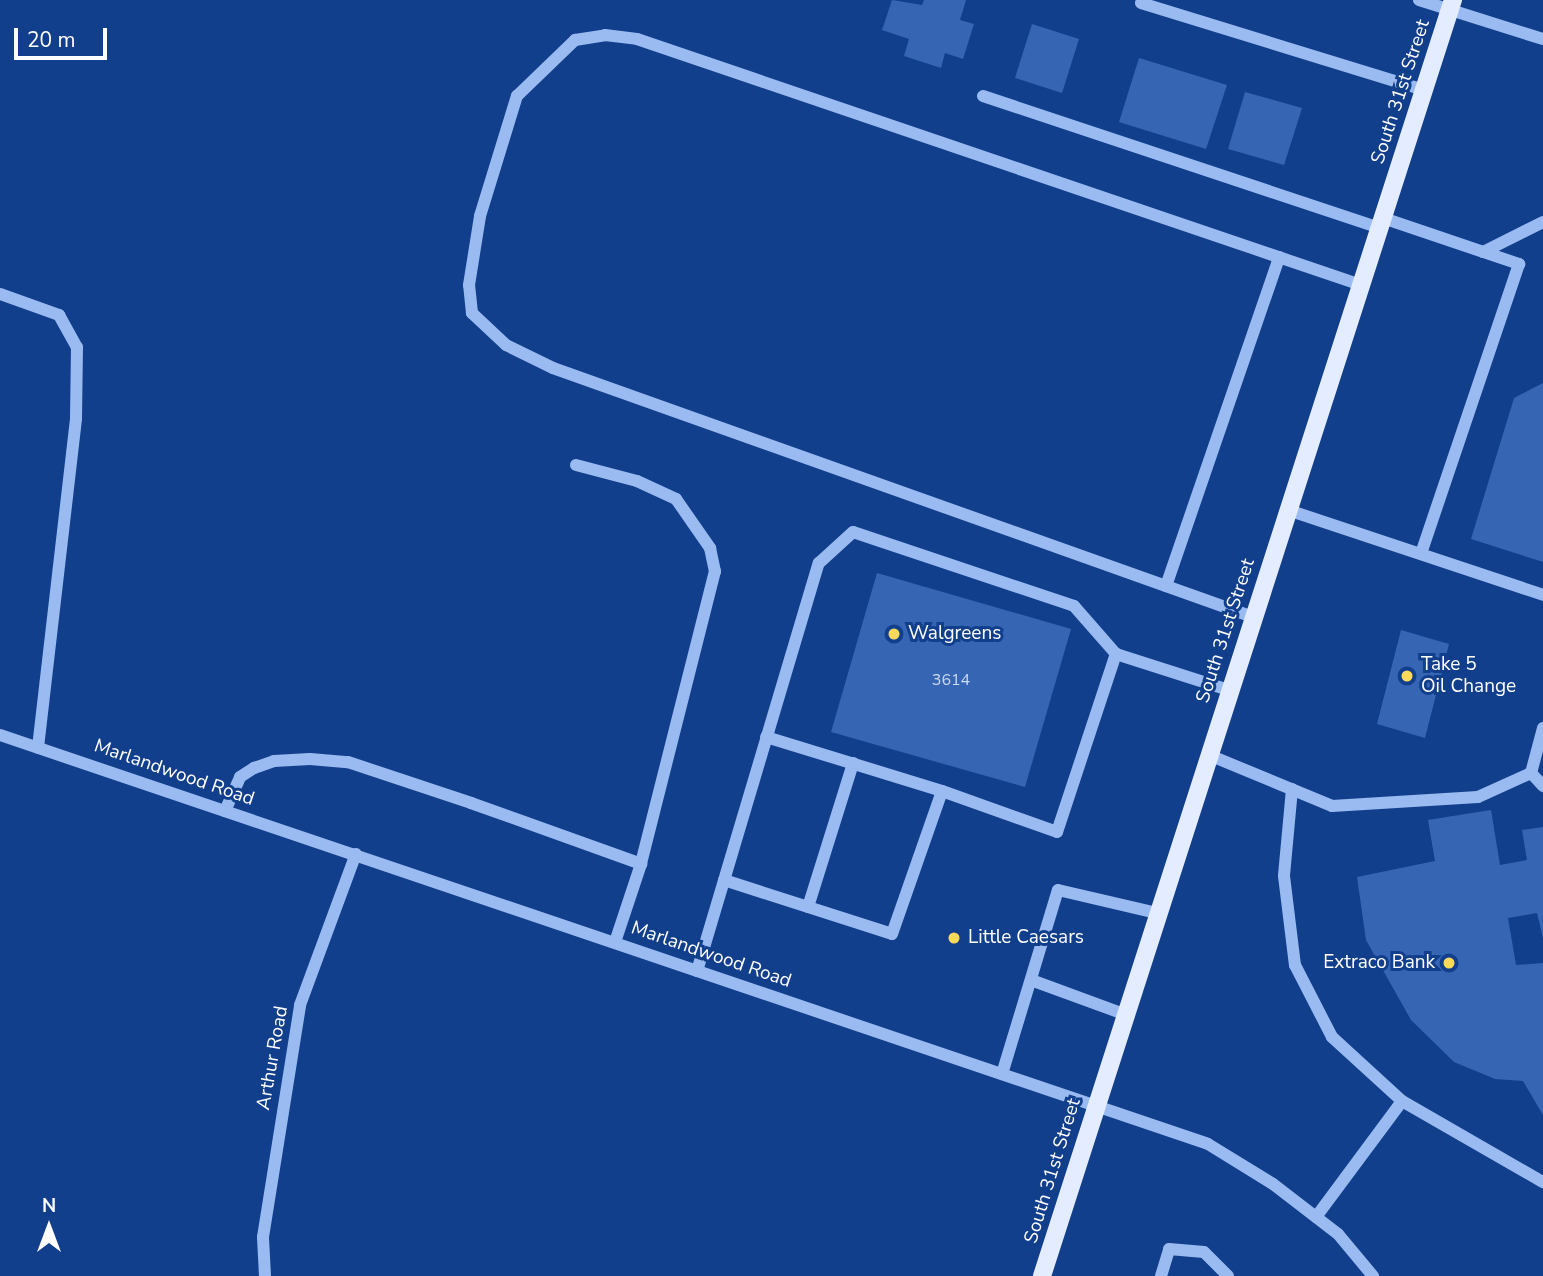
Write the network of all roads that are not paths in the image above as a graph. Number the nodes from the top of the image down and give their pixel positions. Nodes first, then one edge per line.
1 (1419, 0) edge
2 (1138, 1) edge
3 (1452, 5) edge
4 (1543, 39) edge
5 (1424, 90) junction
6 (982, 96) dead end
7 (1543, 222) edge
8 (1381, 223) junction
9 (1483, 252) junction
10 (1279, 257) junction
11 (1361, 285) junction
12 (0, 294) edge
13 (576, 465) dead end
14 (1288, 510) junction
15 (1421, 555) junction
16 (1166, 586) junction
17 (1543, 595) edge
18 (1253, 617) junction
19 (1116, 654) junction
20 (1229, 690) junction
21 (1543, 728) edge
22 (0, 735) edge
23 (766, 737) junction
24 (38, 748) junction
25 (1209, 755) junction
26 (853, 763) junction
27 (1531, 773) junction
28 (1543, 786) edge
29 (1292, 789) junction
30 (942, 792) junction
31 (225, 811) junction
32 (356, 855) junction
33 (642, 864) junction
34 (724, 880) junction
35 (808, 907) junction
36 (1157, 913) junction
37 (615, 943) junction
38 (697, 971) junction
39 (1031, 980) junction
40 (1124, 1014) junction
41 (1002, 1074) junction
42 (1402, 1101) junction
43 (1095, 1106) junction
44 (1543, 1182) edge
45 (1316, 1217) junction
46 (265, 1276) edge
47 (1042, 1276) edge
48 (1161, 1276) edge
49 (1228, 1276) edge
50 (1373, 1276) edge

1 - 3 street
2 - 5 street
3 - 4 street
3 - 5 main road, South 31st Street
5 - 8 main road, South 31st Street
6 - 8 street
7 - 9 street
8 - 9 street
8 - 11 main road, South 31st Street
9 - 15 street
10 - 11 street
10 - 16 street
10 - 16 street
11 - 14 main road, South 31st Street
12 - 24 street
13 - 33 street
14 - 15 street
14 - 18 main road, South 31st Street
15 - 17 street
16 - 18 street
18 - 20 main road, South 31st Street
19 - 20 street
19 - 23 street
19 - 30 street
20 - 25 main road, South 31st Street
21 - 27 street
22 - 24 street, Marlandwood Road
23 - 26 street
23 - 34 street
24 - 31 street, Marlandwood Road
25 - 29 street
25 - 36 main road, South 31st Street
26 - 30 street
26 - 35 street
27 - 28 street
27 - 29 street
29 - 42 street
30 - 35 street
31 - 32 street, Marlandwood Road
31 - 33 street
32 - 37 street, Marlandwood Road
32 - 46 street, Arthur Road
33 - 37 street
34 - 35 street
34 - 38 street
36 - 39 street
36 - 40 main road, South 31st Street
37 - 38 street, Marlandwood Road
38 - 41 street, Marlandwood Road
39 - 40 street
39 - 41 street
40 - 43 main road, South 31st Street
41 - 43 street, Marlandwood Road
42 - 44 street
42 - 45 street
43 - 45 street, Marlandwood Road
43 - 47 main road, South 31st Street
45 - 50 street, Marlandwood Road
48 - 49 street

